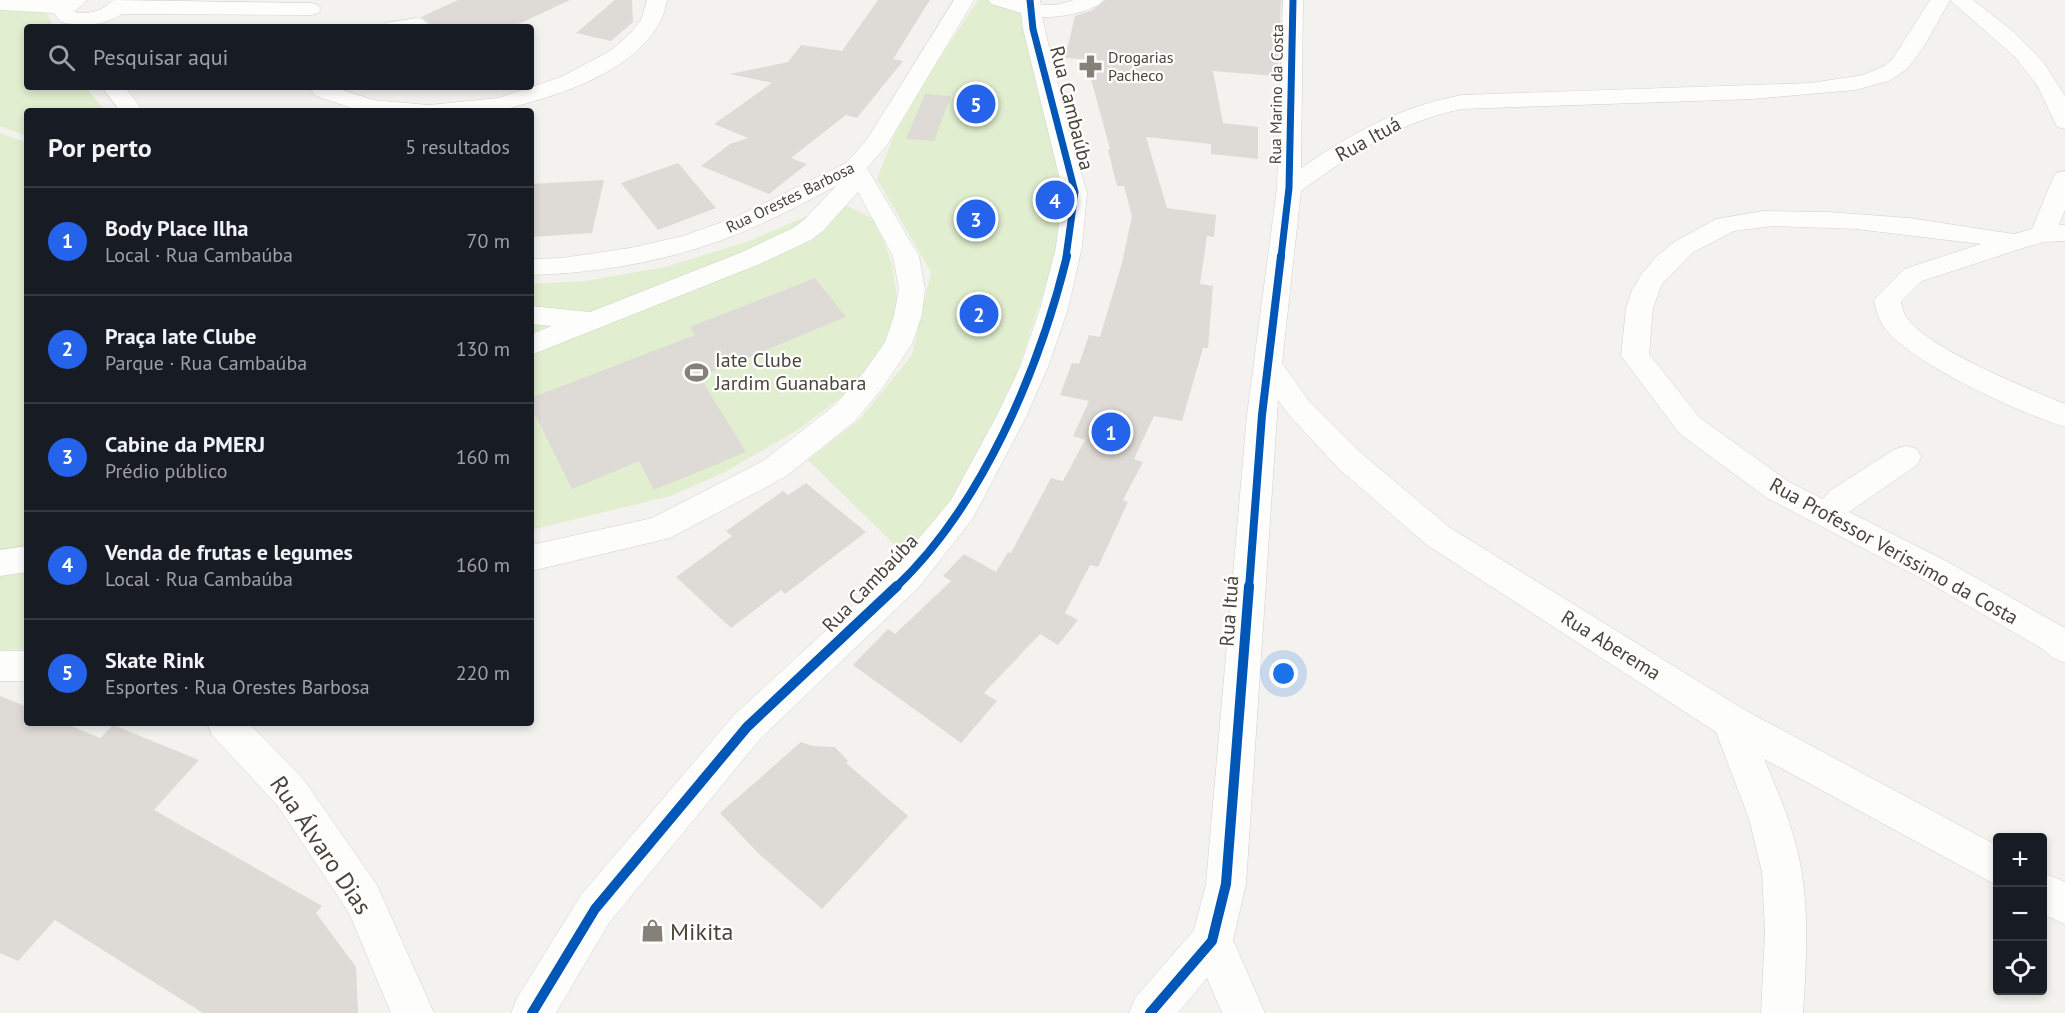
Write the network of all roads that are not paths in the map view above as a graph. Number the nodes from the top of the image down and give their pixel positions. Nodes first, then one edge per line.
1 (657, 0) edge
2 (964, 0) edge
3 (998, 0) edge
4 (1093, 0) edge
5 (1293, 0) edge
6 (1940, 0) edge
7 (1960, 0) edge
8 (0, 4) edge
9 (121, 4) edge
10 (312, 12) edge
11 (77, 13) edge
12 (1031, 13) edge
13 (115, 90) edge
14 (322, 90) edge
15 (2059, 95) edge
16 (130, 108) edge
17 (384, 108) edge
18 (462, 108) edge
19 (2065, 122) edge
20 (857, 172) junction
21 (2065, 178) edge
22 (1289, 188) junction
23 (2054, 234) edge
24 (2014, 242) junction
25 (534, 267) edge
26 (534, 315) edge
27 (593, 321) junction
28 (534, 344) edge
29 (1269, 365) junction
30 (2065, 416) edge
31 (1906, 457) dead end
32 (1827, 515) junction
33 (534, 557) edge
34 (24, 559) edge
35 (0, 563) edge
36 (2065, 648) edge
37 (0, 666) edge
38 (24, 666) edge
39 (1730, 721) junction
40 (228, 726) edge
41 (1993, 864) edge
42 (2047, 894) edge
43 (2065, 904) edge
44 (1212, 941) junction
45 (412, 1013) edge
46 (532, 1013) edge
47 (1150, 1013) edge
48 (1244, 1013) edge
49 (1782, 1013) edge

1 - 18 street
2 - 20 street, Rua Orestes Barbosa
3 - 12 street
4 - 12 street
5 - 22 street, Rua Marino da Costa
6 - 22 street, Rua Ituá
7 - 15 street
8 - 11 street
9 - 10 street
9 - 11 street
12 - 46 street, Rua Cambaúba
13 - 16 street
14 - 17 street
15 - 19 street
20 - 25 street, Rua Orestes Barbosa
20 - 27 street
20 - 33 street
21 - 23 street
22 - 29 street, Rua Ituá
23 - 24 street, Rua Professor Verissimo da Costa
24 - 30 street
24 - 32 street, Rua Professor Verissimo da Costa
26 - 27 street
27 - 28 street
29 - 39 street, Rua Aberema
29 - 44 street, Rua Ituá
31 - 32 street
32 - 36 street, Rua Professor Verissimo da Costa
34 - 35 street
37 - 38 street
39 - 41 street, Rua Aberema
39 - 49 street
40 - 45 street, Rua Álvaro Dias
42 - 43 street
44 - 47 street, Rua Ituá
44 - 48 street

